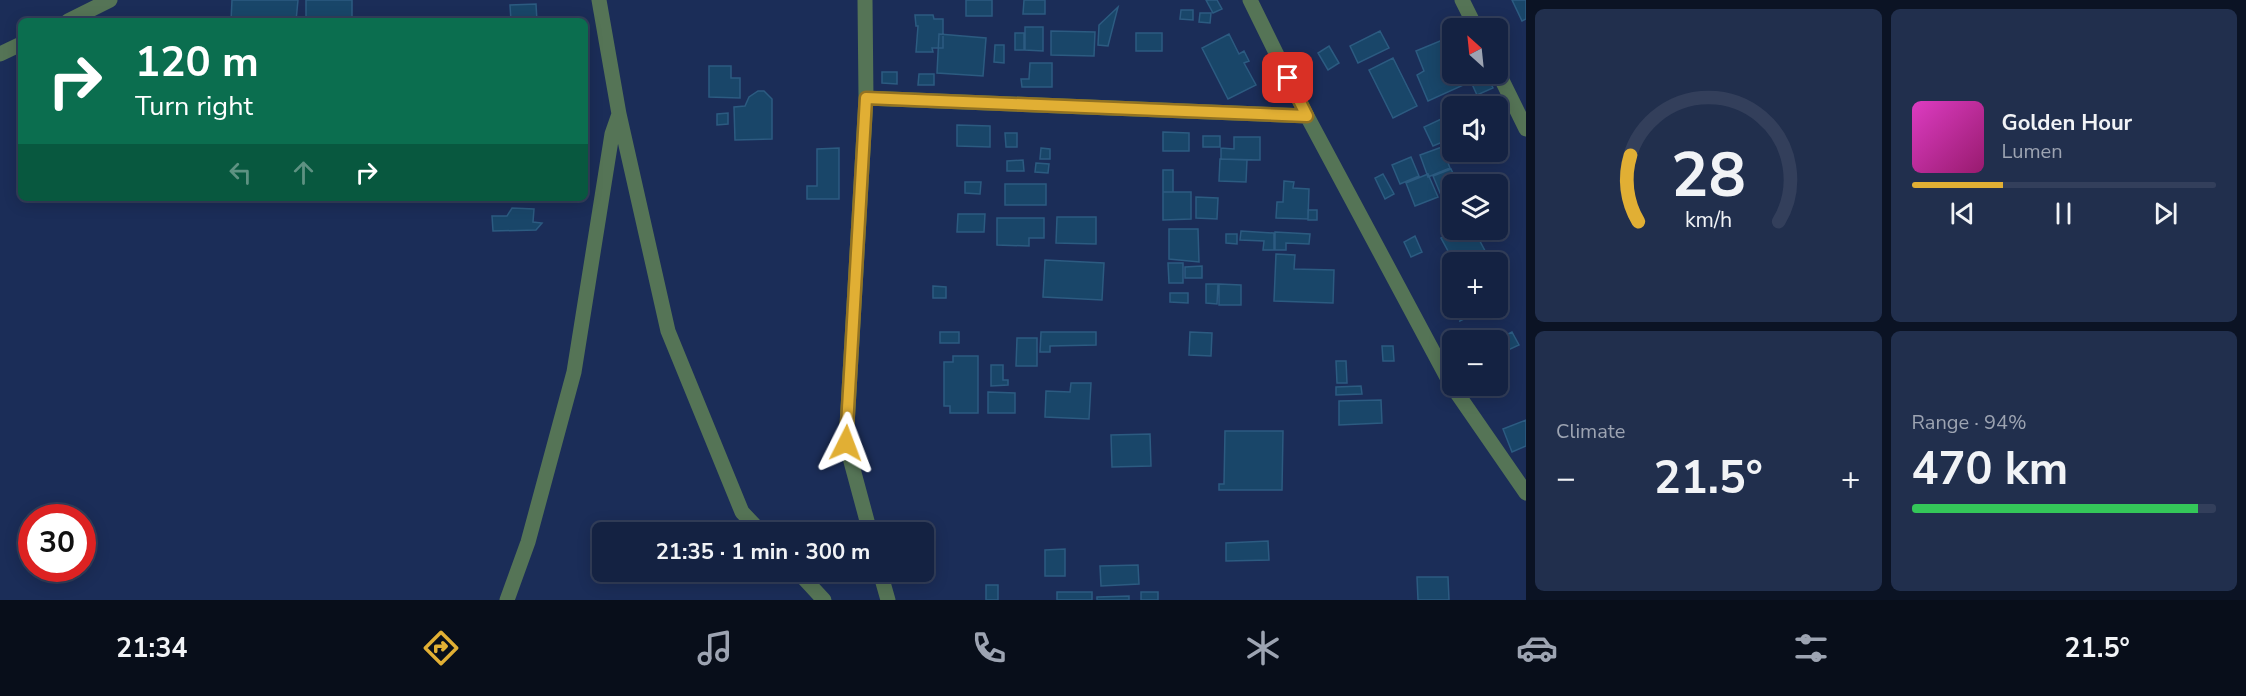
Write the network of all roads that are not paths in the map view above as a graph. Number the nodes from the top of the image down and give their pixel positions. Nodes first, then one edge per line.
1 (600, 0) edge
2 (865, 0) edge
3 (1250, 0) edge
4 (1462, 0) edge
5 (104, 2) edge
6 (74, 18) edge
7 (1471, 18) edge
8 (18, 45) edge
9 (0, 54) edge
10 (1504, 84) edge
11 (866, 98) junction
12 (619, 114) junction
13 (1307, 116) junction
14 (1526, 129) edge
15 (1526, 493) edge
16 (752, 522) edge
17 (867, 522) edge
18 (807, 582) edge
19 (883, 582) edge
20 (507, 600) edge
21 (824, 600) edge
22 (888, 600) edge

1 - 12 street
2 - 11 street
3 - 13 street
4 - 7 street
5 - 6 street
8 - 9 street
10 - 14 street
11 - 13 street
11 - 17 street
12 - 16 street
12 - 20 street
13 - 15 street
18 - 21 street
19 - 22 street

